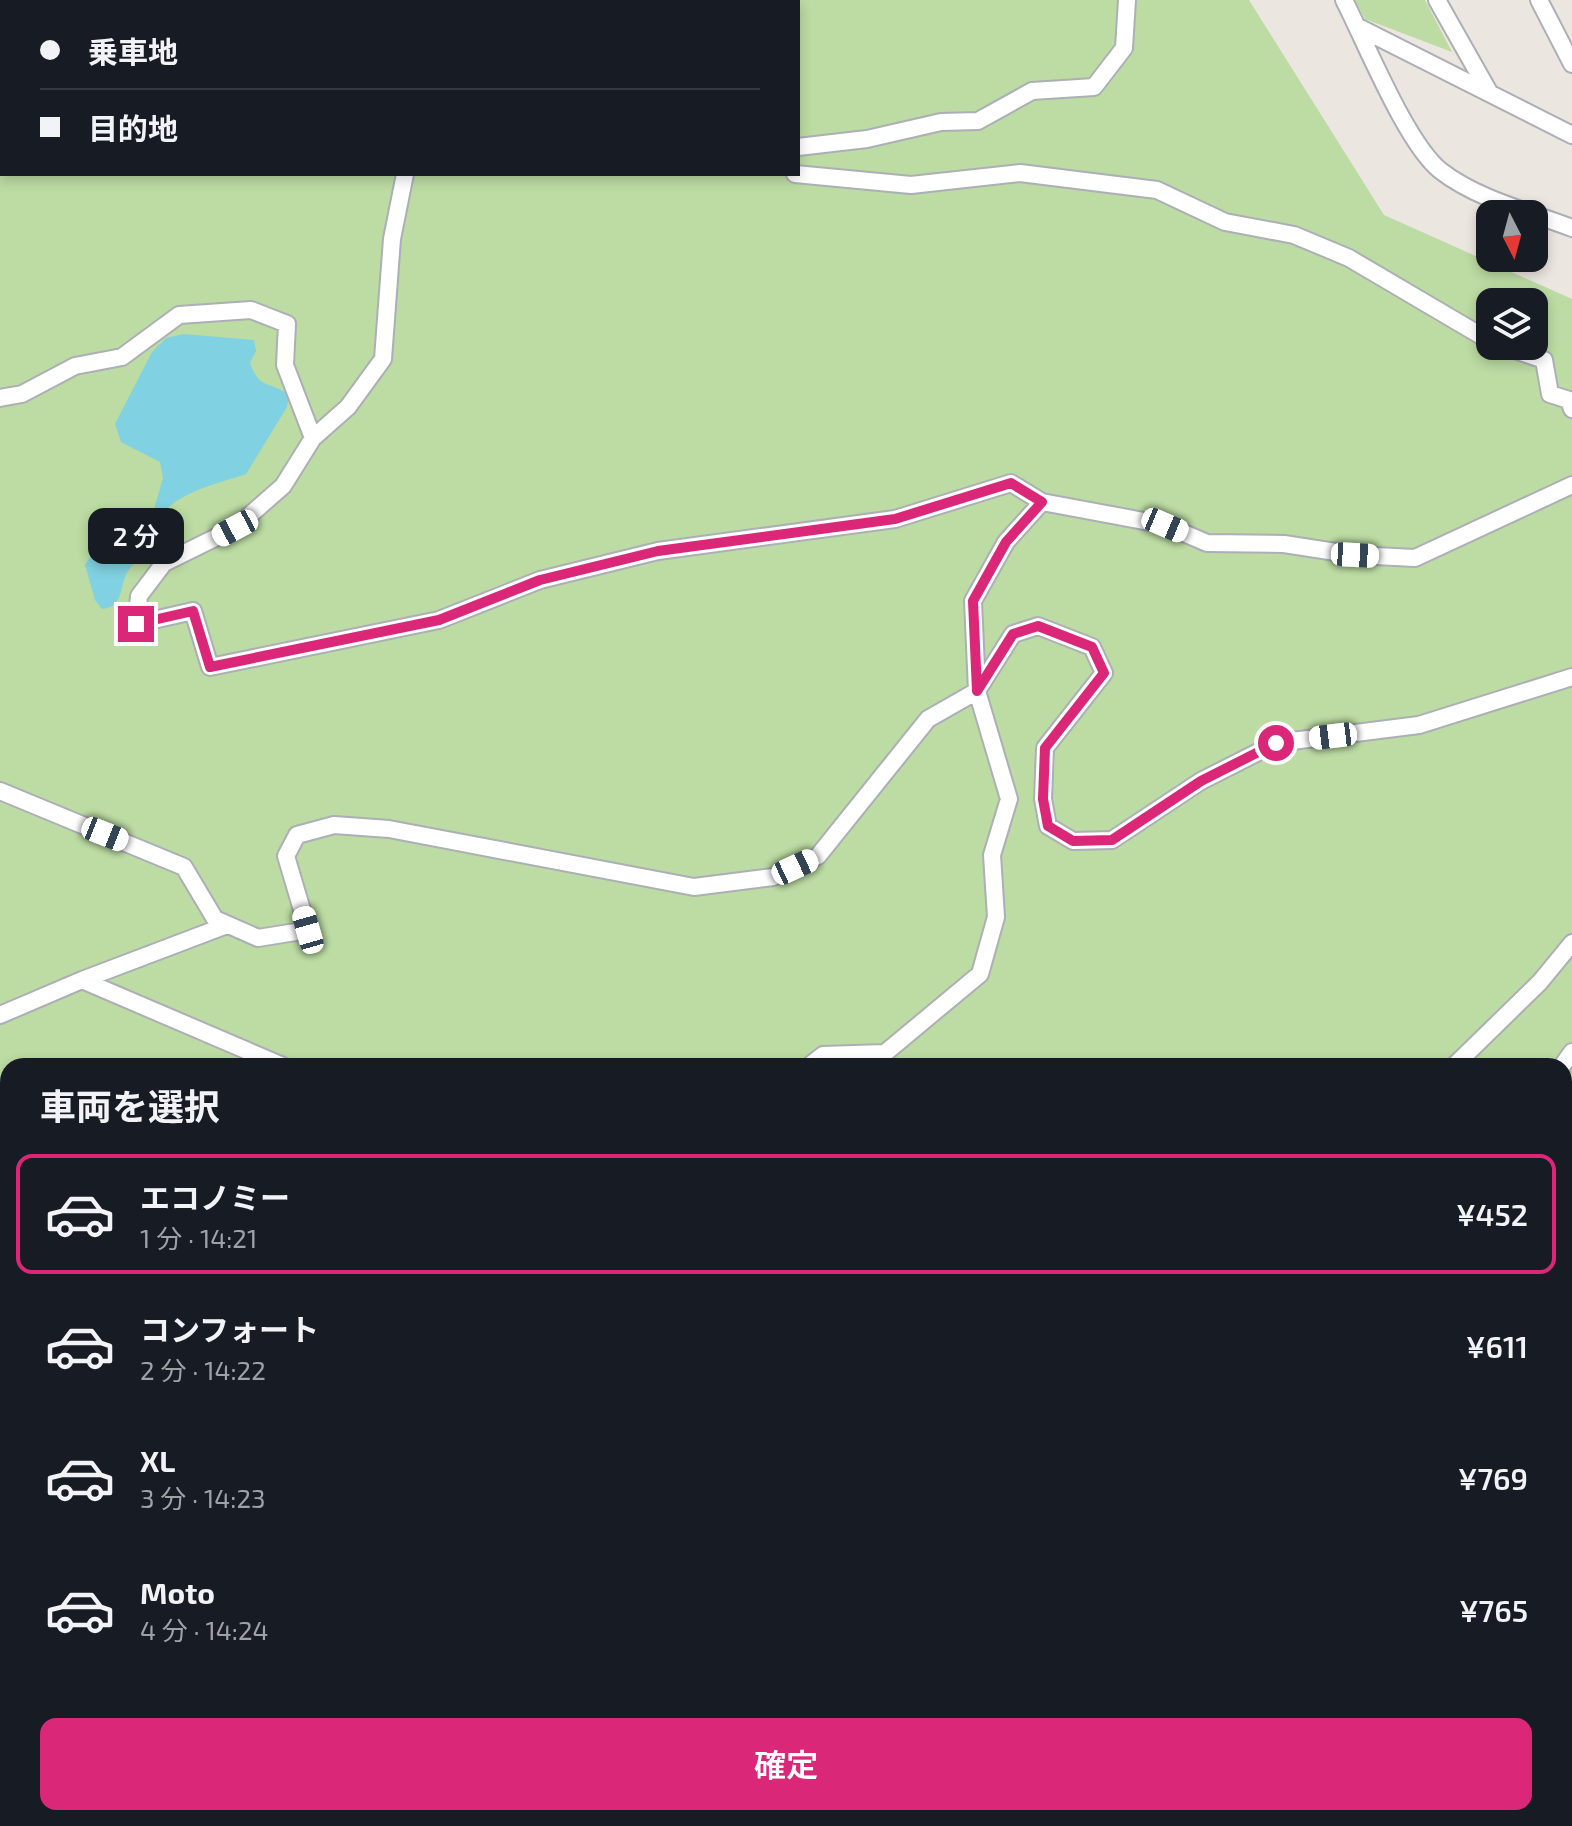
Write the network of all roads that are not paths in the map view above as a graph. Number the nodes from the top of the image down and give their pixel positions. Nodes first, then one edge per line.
1 (1127, 0) edge
2 (1344, 0) edge
3 (1437, 0) edge
4 (1539, 0) edge
5 (1358, 27) junction
6 (1572, 64) edge
7 (1490, 94) junction
8 (1572, 135) edge
9 (800, 147) edge
10 (800, 174) edge
11 (405, 176) edge
12 (1572, 228) edge
13 (1476, 333) edge
14 (1544, 360) edge
15 (0, 398) edge
16 (1572, 409) edge
17 (313, 438) junction
18 (1572, 485) edge
19 (1042, 502) junction
20 (1572, 677) edge
21 (977, 691) junction
22 (0, 791) edge
23 (227, 925) junction
24 (1572, 943) edge
25 (82, 980) junction
26 (0, 1015) edge
27 (264, 1058) edge
28 (819, 1058) edge
29 (1462, 1058) edge

1 - 9 street
2 - 5 street
3 - 7 street
4 - 6 street
5 - 7 street
5 - 12 street
7 - 8 street
10 - 13 street
11 - 17 street
14 - 16 street
15 - 17 street
17 - 19 street
18 - 19 street
19 - 21 street
20 - 21 street
21 - 23 street
21 - 28 street
22 - 23 street
23 - 25 street
24 - 29 street
25 - 26 street
25 - 27 street

